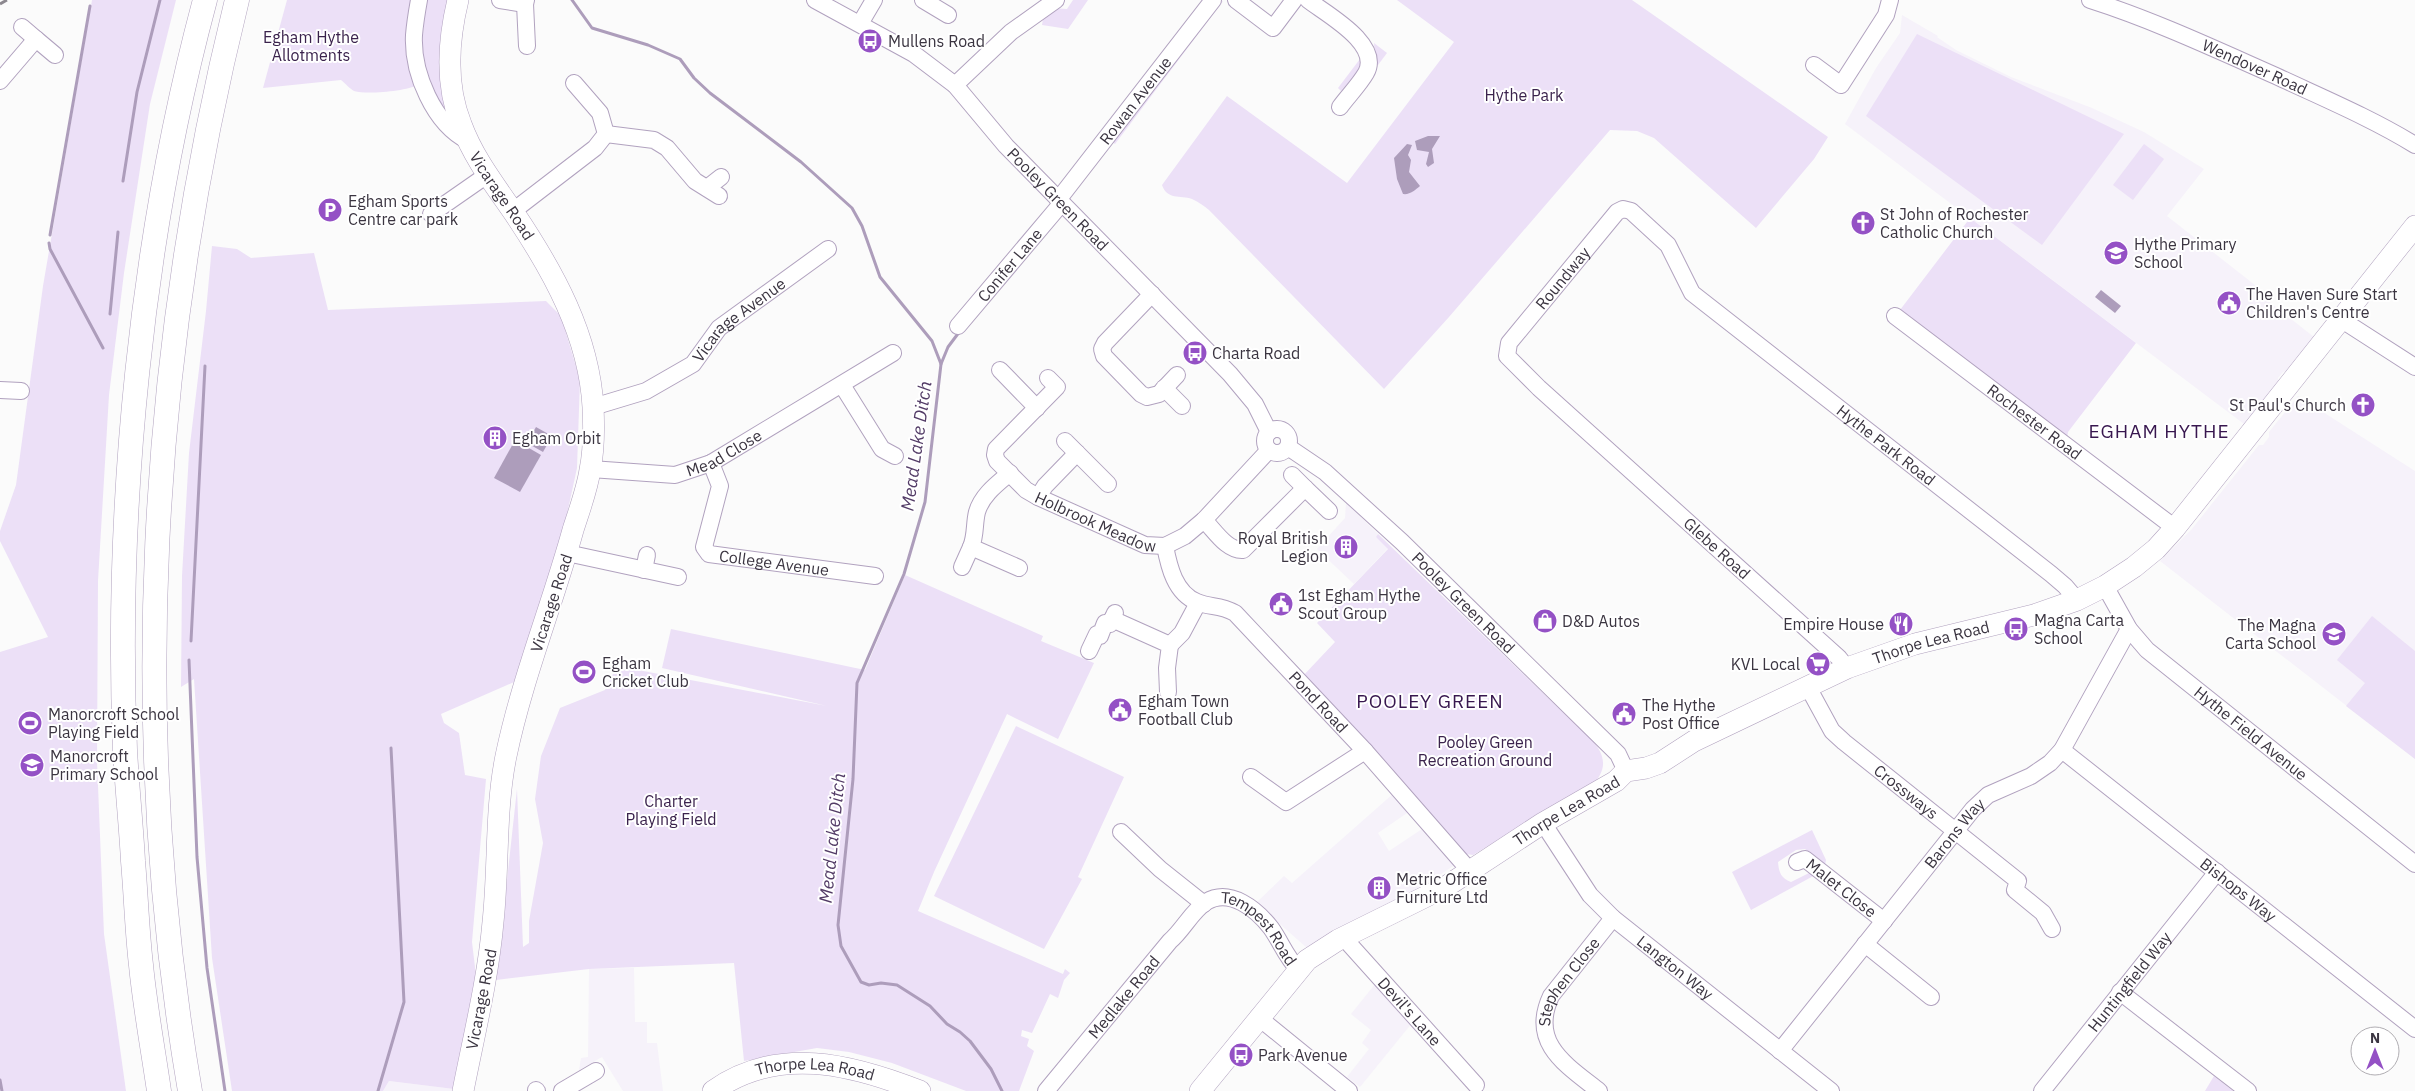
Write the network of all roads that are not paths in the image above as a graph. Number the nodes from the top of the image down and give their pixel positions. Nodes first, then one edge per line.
1 (205, 0) edge
2 (237, 0) edge
3 (419, 0) edge
4 (458, 0) edge
5 (500, 0) edge
6 (816, 0) edge
7 (874, 0) edge
8 (924, 0) edge
9 (1056, 0) edge
10 (1213, 0) edge
11 (1236, 0) edge
12 (1294, 0) edge
13 (1308, 0) edge
14 (1890, 0) edge
15 (2090, 0) edge
16 (525, 2) edge
17 (950, 7) edge
18 (864, 17) dead end
19 (22, 27) dead end
20 (36, 39) junction
21 (527, 46) dead end
22 (55, 55) dead end
23 (1814, 65) dead end
24 (0, 81) edge
25 (574, 83) dead end
26 (955, 86) junction
27 (1340, 107) dead end
28 (606, 134) junction
29 (468, 142) junction
30 (2415, 145) edge
31 (487, 175) junction
32 (721, 177) dead end
33 (1060, 202) junction
34 (436, 206) dead end
35 (513, 211) junction
36 (2414, 230) edge
37 (828, 249) dead end
38 (1692, 293) joint
39 (1152, 294) junction
40 (1895, 316) dead end
41 (2342, 320) junction
42 (958, 326) dead end
43 (889, 362) dead end
44 (2415, 368) edge
45 (1000, 370) dead end
46 (1176, 375) dead end
47 (1048, 378) dead end
48 (842, 385) junction
49 (1164, 388) junction
50 (0, 390) edge
51 (21, 391) dead end
52 (1182, 406) dead end
53 (593, 407) junction
54 (1037, 408) junction
55 (1585, 429) joint
56 (1269, 432) junction
57 (1065, 441) dead end
58 (1288, 447) junction
59 (1269, 450) junction
60 (1077, 453) junction
61 (895, 456) dead end
62 (711, 463) junction
63 (590, 469) junction
64 (1010, 473) junction
65 (1292, 476) dead end
66 (1108, 484) dead end
67 (1305, 488) junction
68 (1038, 497) junction
69 (1329, 512) dead end
70 (1204, 520) junction
71 (2175, 528) junction
72 (1165, 546) junction
73 (971, 547) junction
74 (567, 554) junction
75 (962, 567) dead end
76 (1019, 568) dead end
77 (875, 576) dead end
78 (678, 577) dead end
79 (2105, 586) junction
80 (2077, 600) junction
81 (1198, 603) junction
82 (2129, 628) junction
83 (1170, 645) junction
84 (1089, 651) dead end
85 (1847, 668) junction
86 (1808, 687) junction
87 (1168, 692) dead end
88 (2062, 750) junction
89 (1365, 751) junction
90 (1626, 771) junction
91 (1251, 777) dead end
92 (1543, 822) junction
93 (1956, 830) junction
94 (1121, 832) dead end
95 (1797, 862) dead end
96 (2415, 864) edge
97 (1470, 871) junction
98 (2217, 872) junction
99 (1204, 904) junction
100 (1613, 918) junction
101 (1884, 921) junction
102 (2052, 929) dead end
103 (1343, 937) junction
104 (1865, 944) junction
105 (1298, 969) junction
106 (2120, 992) junction
107 (1931, 997) dead end
108 (1258, 1017) junction
109 (2415, 1029) edge
110 (1780, 1051) junction
111 (596, 1071) dead end
112 (1476, 1085) dead end
113 (159, 1091) edge
114 (190, 1091) edge
115 (463, 1091) edge
116 (562, 1091) edge
117 (713, 1091) edge
118 (920, 1091) edge
119 (1046, 1091) edge
120 (1200, 1091) edge
121 (1349, 1091) edge
122 (1599, 1091) edge
123 (1831, 1091) edge
124 (2042, 1091) edge
125 (2248, 1091) edge

1 - 113 highway
2 - 114 highway
3 - 29 street, Vicarage Road
4 - 29 main road, Vicarage Road
5 - 16 street
6 - 26 street, Pooley Green Road
7 - 18 street
8 - 17 street
9 - 26 street
10 - 33 street, Rowan Avenue
11 - 12 street
13 - 27 street
14 - 23 street
15 - 30 street, Wendover Road
16 - 21 street
19 - 20 street
20 - 22 street
20 - 24 street
25 - 28 street
26 - 33 street, Pooley Green Road
28 - 32 street
28 - 35 street
29 - 31 main road, Vicarage Road
31 - 34 street
31 - 35 main road, Vicarage Road
33 - 39 street, Pooley Green Road
33 - 42 street, Conifer Lane
35 - 53 main road, Vicarage Road
36 - 41 main road, Thorpe Lea Road
37 - 53 street, Vicarage Avenue
38 - 55 street, Roundway
38 - 80 street, Hythe Park Road
39 - 49 street
39 - 56 street, Pooley Green Road
40 - 71 street, Rochester Road
41 - 44 street
41 - 71 main road, Thorpe Lea Road
43 - 48 street, Mead Close
45 - 54 street
46 - 49 street
47 - 54 street, Holbrook Meadow
48 - 61 street
48 - 62 street, Mead Close
49 - 52 street
50 - 51 street
53 - 63 main road, Vicarage Road
54 - 64 street, Holbrook Meadow
55 - 85 street, Glebe Road
56 - 58 street, Pooley Green Road
56 - 59 street, Pooley Green Road
57 - 60 street
58 - 59 street
58 - 90 street, Pooley Green Road
59 - 70 street, Holbrook Meadow
60 - 66 street
60 - 68 street
62 - 63 street, Mead Close
62 - 77 street, College Avenue
63 - 74 main road, Vicarage Road
64 - 68 street, Holbrook Meadow
64 - 73 street
65 - 67 street
67 - 69 street
67 - 70 street
68 - 72 street, Holbrook Meadow
70 - 72 street, Holbrook Meadow
71 - 79 main road, Thorpe Lea Road
72 - 81 street
73 - 75 street
73 - 76 street
74 - 78 street
74 - 115 main road, Vicarage Road
79 - 80 main road, Thorpe Lea Road
79 - 82 street, Hythe Field Avenue
80 - 85 main road, Thorpe Lea Road
81 - 83 street
81 - 89 street, Pond Road
82 - 88 street, Barons Way
82 - 96 street, Hythe Field Avenue
83 - 84 street
83 - 87 street
85 - 86 main road, Thorpe Lea Road
86 - 90 main road, Thorpe Lea Road
86 - 93 street, Crossways
88 - 93 street, Barons Way
88 - 98 street, Bishops Way
89 - 91 street
89 - 97 street, Pond Road
90 - 92 main road, Thorpe Lea Road
92 - 97 main road, Thorpe Lea Road
92 - 100 street, Langton Way
93 - 101 street, Barons Way
93 - 102 street, Crossways
94 - 99 street, Tempest Road
95 - 101 street, Malet Close
97 - 103 main road, Thorpe Lea Road
98 - 106 street, Huntingfield Way
98 - 109 street, Bishops Way
99 - 105 street, Tempest Road
99 - 119 street, Medlake Road
100 - 110 street, Langton Way
100 - 122 street, Stephen Close
101 - 104 street, Barons Way
103 - 105 main road, Thorpe Lea Road
103 - 112 street, Devil's Lane
104 - 107 street
104 - 110 street, Barons Way
105 - 108 main road, Thorpe Lea Road
106 - 124 street, Huntingfield Way
106 - 125 street
108 - 120 main road, Thorpe Lea Road
108 - 121 street
110 - 123 street, Langton Way
111 - 116 street
117 - 118 main road, Thorpe Lea Road

